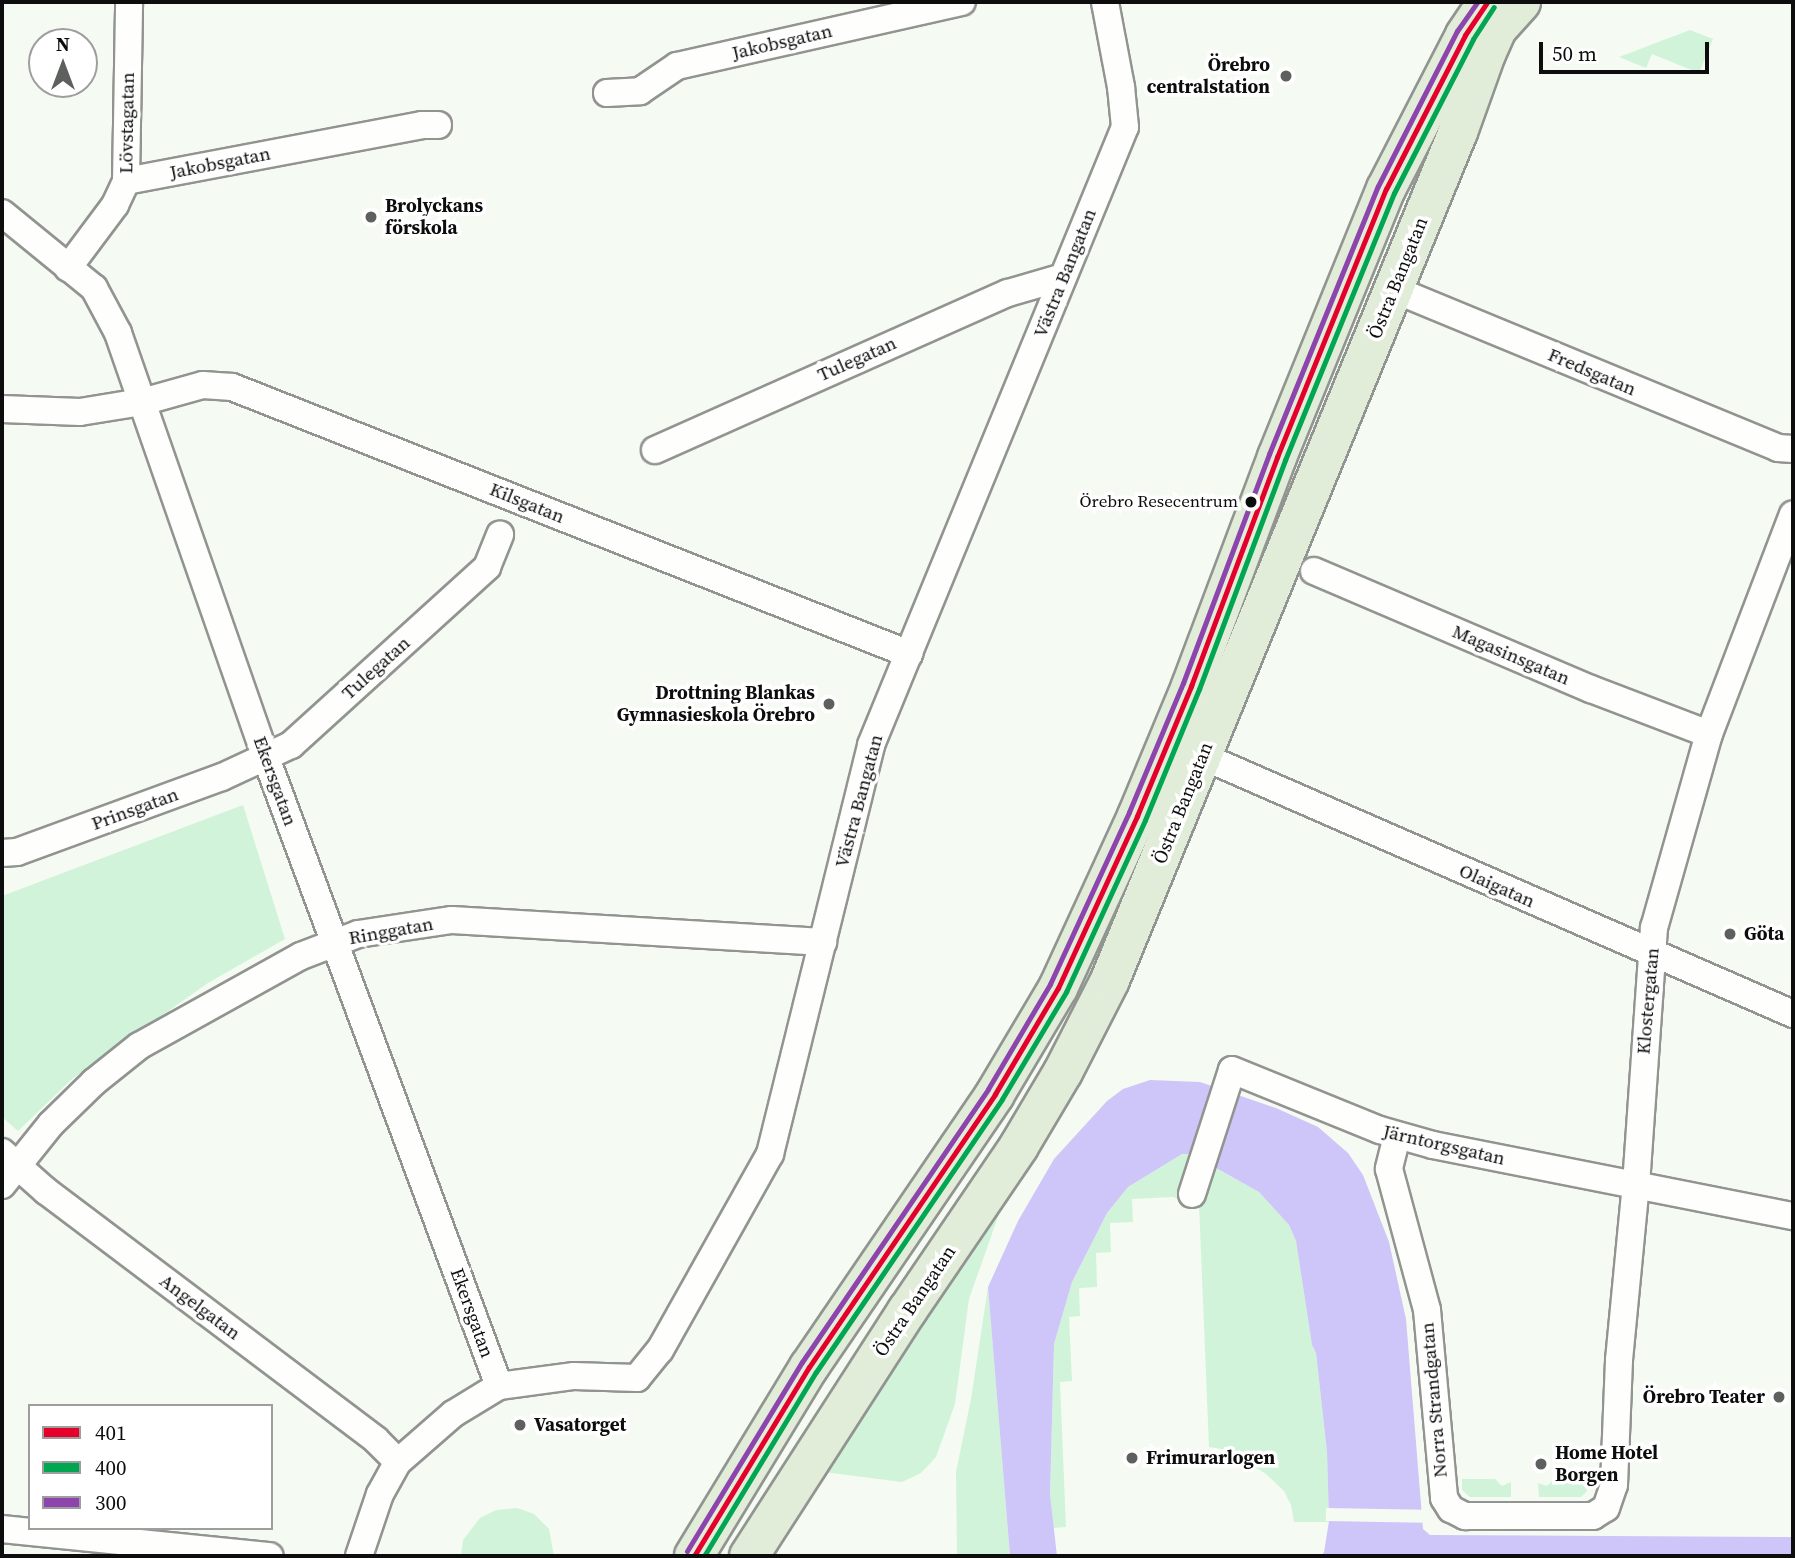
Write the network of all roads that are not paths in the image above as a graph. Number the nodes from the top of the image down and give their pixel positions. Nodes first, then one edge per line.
1 (130, 2) edge
2 (962, 2) edge
3 (1105, 2) edge
4 (1487, 2) edge
5 (1521, 2) edge
6 (607, 93) dead end
7 (438, 125) dead end
8 (126, 181) junction
9 (2, 213) edge
10 (68, 268) junction
11 (1063, 277) junction
12 (1393, 289) junction
13 (142, 402) junction
14 (2, 409) edge
15 (1793, 449) edge
16 (656, 450) dead end
17 (1793, 514) edge
18 (500, 535) dead end
19 (1314, 571) dead end
20 (909, 654) junction
21 (1709, 734) junction
22 (1168, 742) junction
23 (265, 755) junction
24 (1202, 756) junction
25 (2, 853) edge
26 (334, 942) junction
27 (822, 942) junction
28 (1651, 954) junction
29 (1793, 1014) edge
30 (1397, 1136) junction
31 (7, 1167) edge
32 (1636, 1185) junction
33 (1192, 1194) dead end
34 (1793, 1216) edge
35 (499, 1386) junction
36 (398, 1462) junction
37 (1606, 1508) joint
38 (2, 1529) edge
39 (270, 1556) edge
40 (359, 1556) edge
41 (694, 1556) edge
42 (749, 1556) edge

1 - 8 street, Lövstagatan
2 - 6 street, Jakobsgatan
3 - 11 street, Västra Bangatan
4 - 22 main road, Östra Bangatan
5 - 12 main road, Östra Bangatan
7 - 8 street, Jakobsgatan
8 - 10 street, Lövstagatan
9 - 10 street, Ekersgatan
10 - 13 street, Ekersgatan
11 - 16 street, Tulegatan
11 - 20 street, Västra Bangatan
12 - 15 street, Fredsgatan
12 - 24 main road, Östra Bangatan
13 - 14 street, Kilsgatan
13 - 20 street, Kilsgatan
13 - 23 street, Ekersgatan
17 - 21 street, Klostergatan
18 - 23 street, Tulegatan
19 - 21 street, Magasinsgatan
20 - 27 street, Västra Bangatan
21 - 28 street, Klostergatan
22 - 24 main road
22 - 41 main road, Östra Bangatan
23 - 25 street, Prinsgatan
23 - 26 street, Ekersgatan
24 - 28 street, Olaigatan
24 - 42 main road, Östra Bangatan
26 - 27 street, Ringgatan
26 - 31 street, Ringgatan
26 - 35 street, Ekersgatan
27 - 35 street, Västra Bangatan
28 - 29 street, Olaigatan
28 - 32 street, Klostergatan
30 - 32 street, Järntorgsgatan
30 - 33 street, Järntorgsgatan
30 - 37 street, Norra Strandgatan
31 - 36 street, Angelgatan
32 - 34 street, Järntorgsgatan
32 - 37 street, Klostergatan
35 - 36 street
36 - 40 street
38 - 39 street

